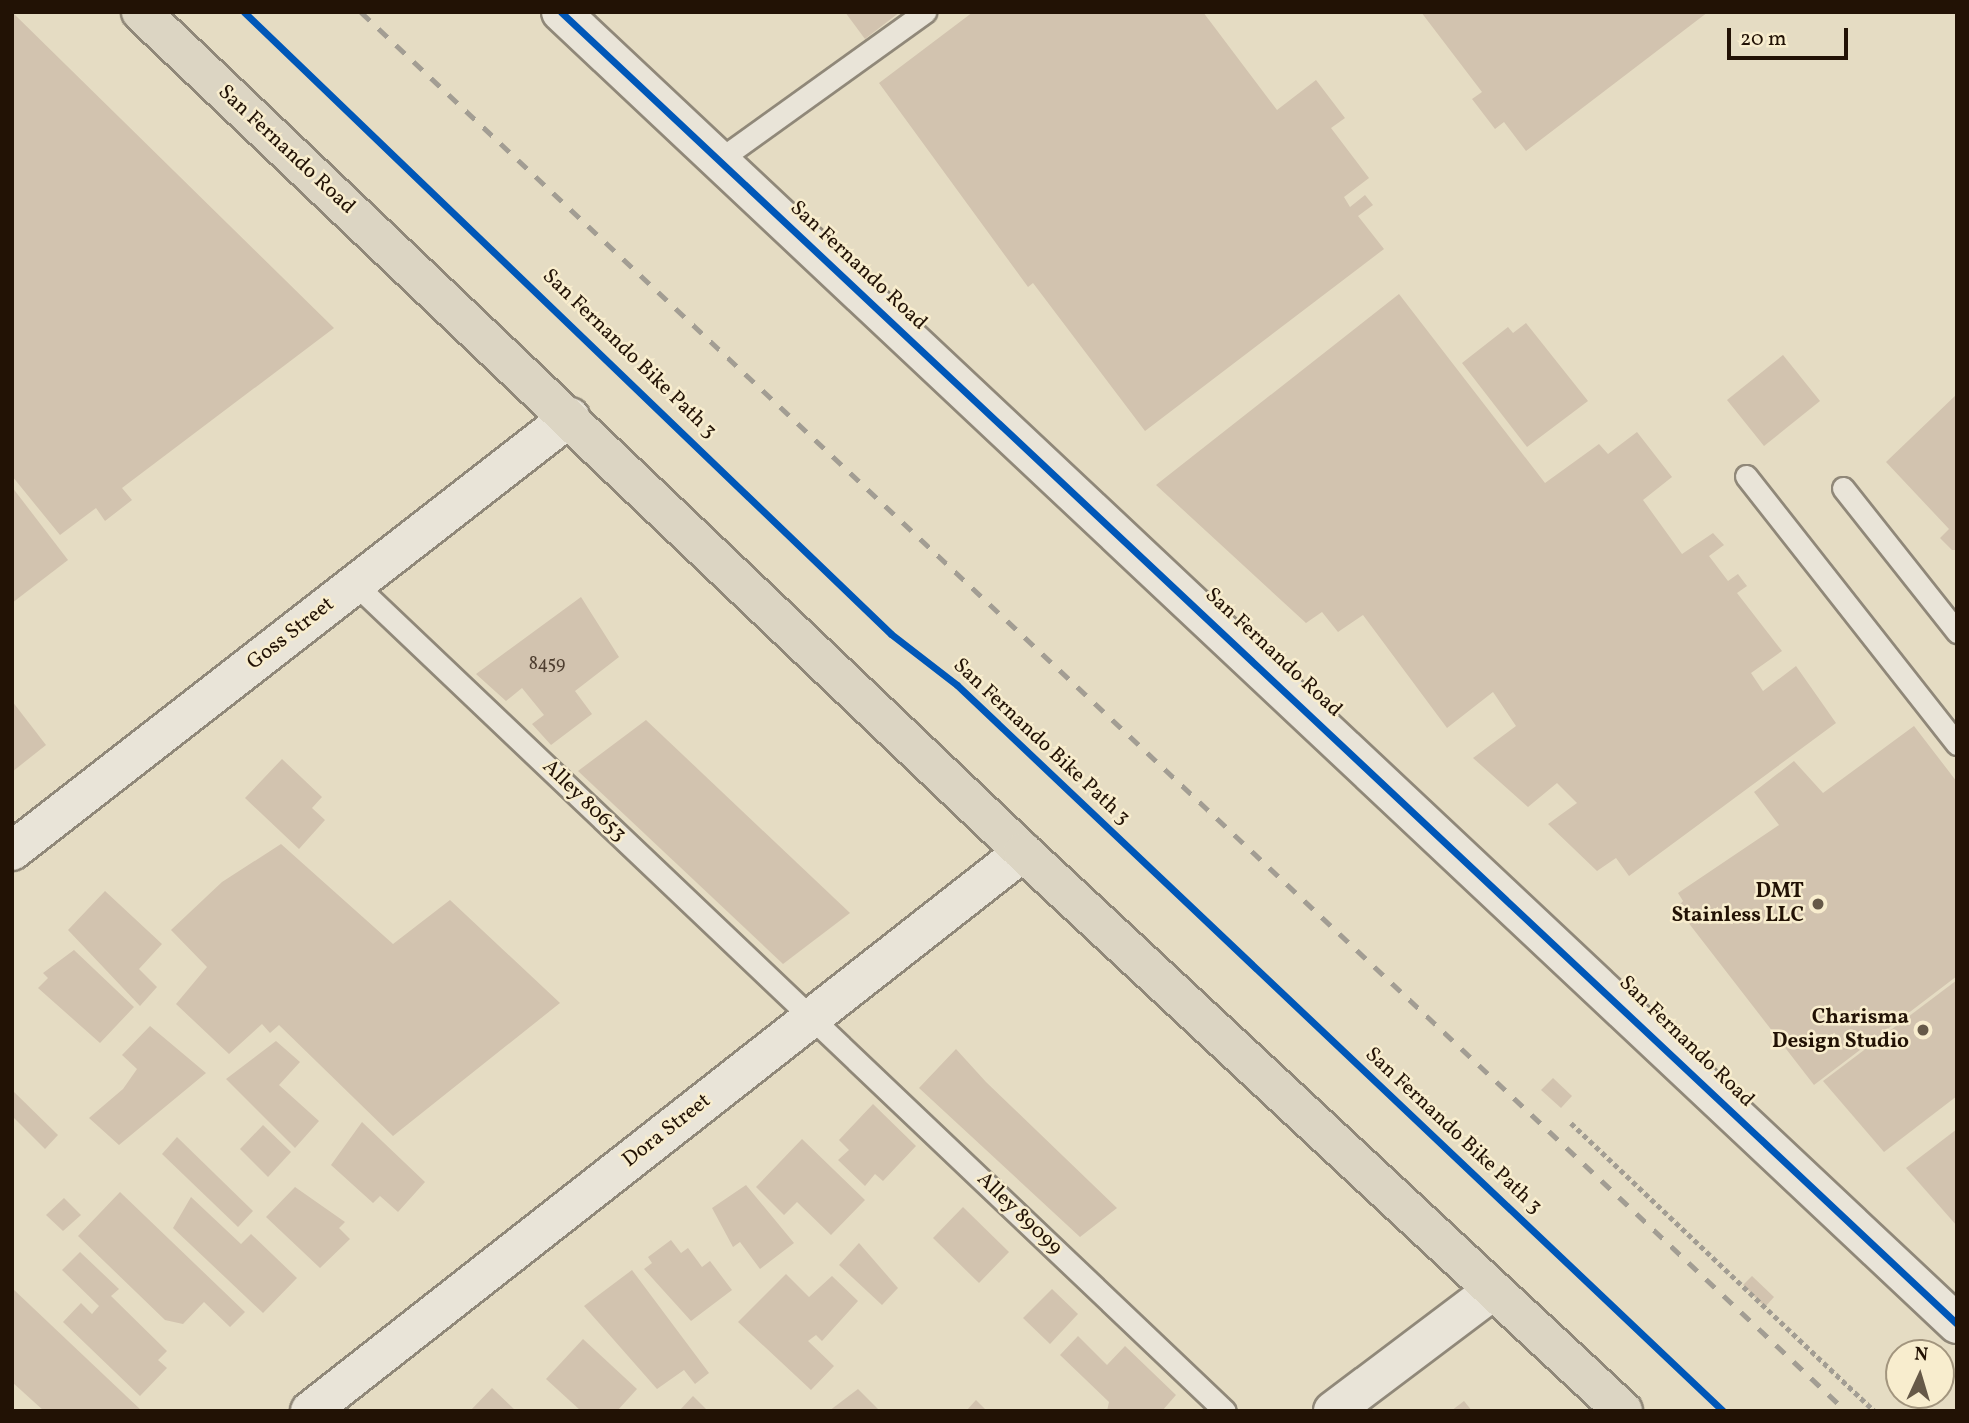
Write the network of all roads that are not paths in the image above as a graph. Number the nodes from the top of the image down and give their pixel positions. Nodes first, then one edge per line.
1 (141, 12) edge
2 (561, 12) edge
3 (925, 12) edge
4 (719, 160) junction
5 (570, 417) junction
6 (1746, 476) dead end
7 (1843, 488) dead end
8 (355, 584) junction
9 (1957, 632) edge
10 (1957, 744) edge
11 (12, 851) edge
12 (1023, 852) junction
13 (814, 1016) junction
14 (1492, 1291) junction
15 (1957, 1324) edge
16 (310, 1411) edge
17 (1225, 1411) edge
18 (1332, 1411) edge
19 (1623, 1411) edge

1 - 5 main road, San Fernando Road
2 - 4 street, San Fernando Road
3 - 4 lane
4 - 15 street, San Fernando Road
5 - 8 street, Goss Street
5 - 12 main road, San Fernando Road
6 - 10 lane
7 - 9 lane
8 - 11 street, Goss Street
8 - 13 lane, Alley 80653
12 - 13 street, Dora Street
12 - 14 main road, San Fernando Road
13 - 16 street, Dora Street
13 - 17 lane, Alley 89099
14 - 18 street
14 - 19 main road, San Fernando Road

